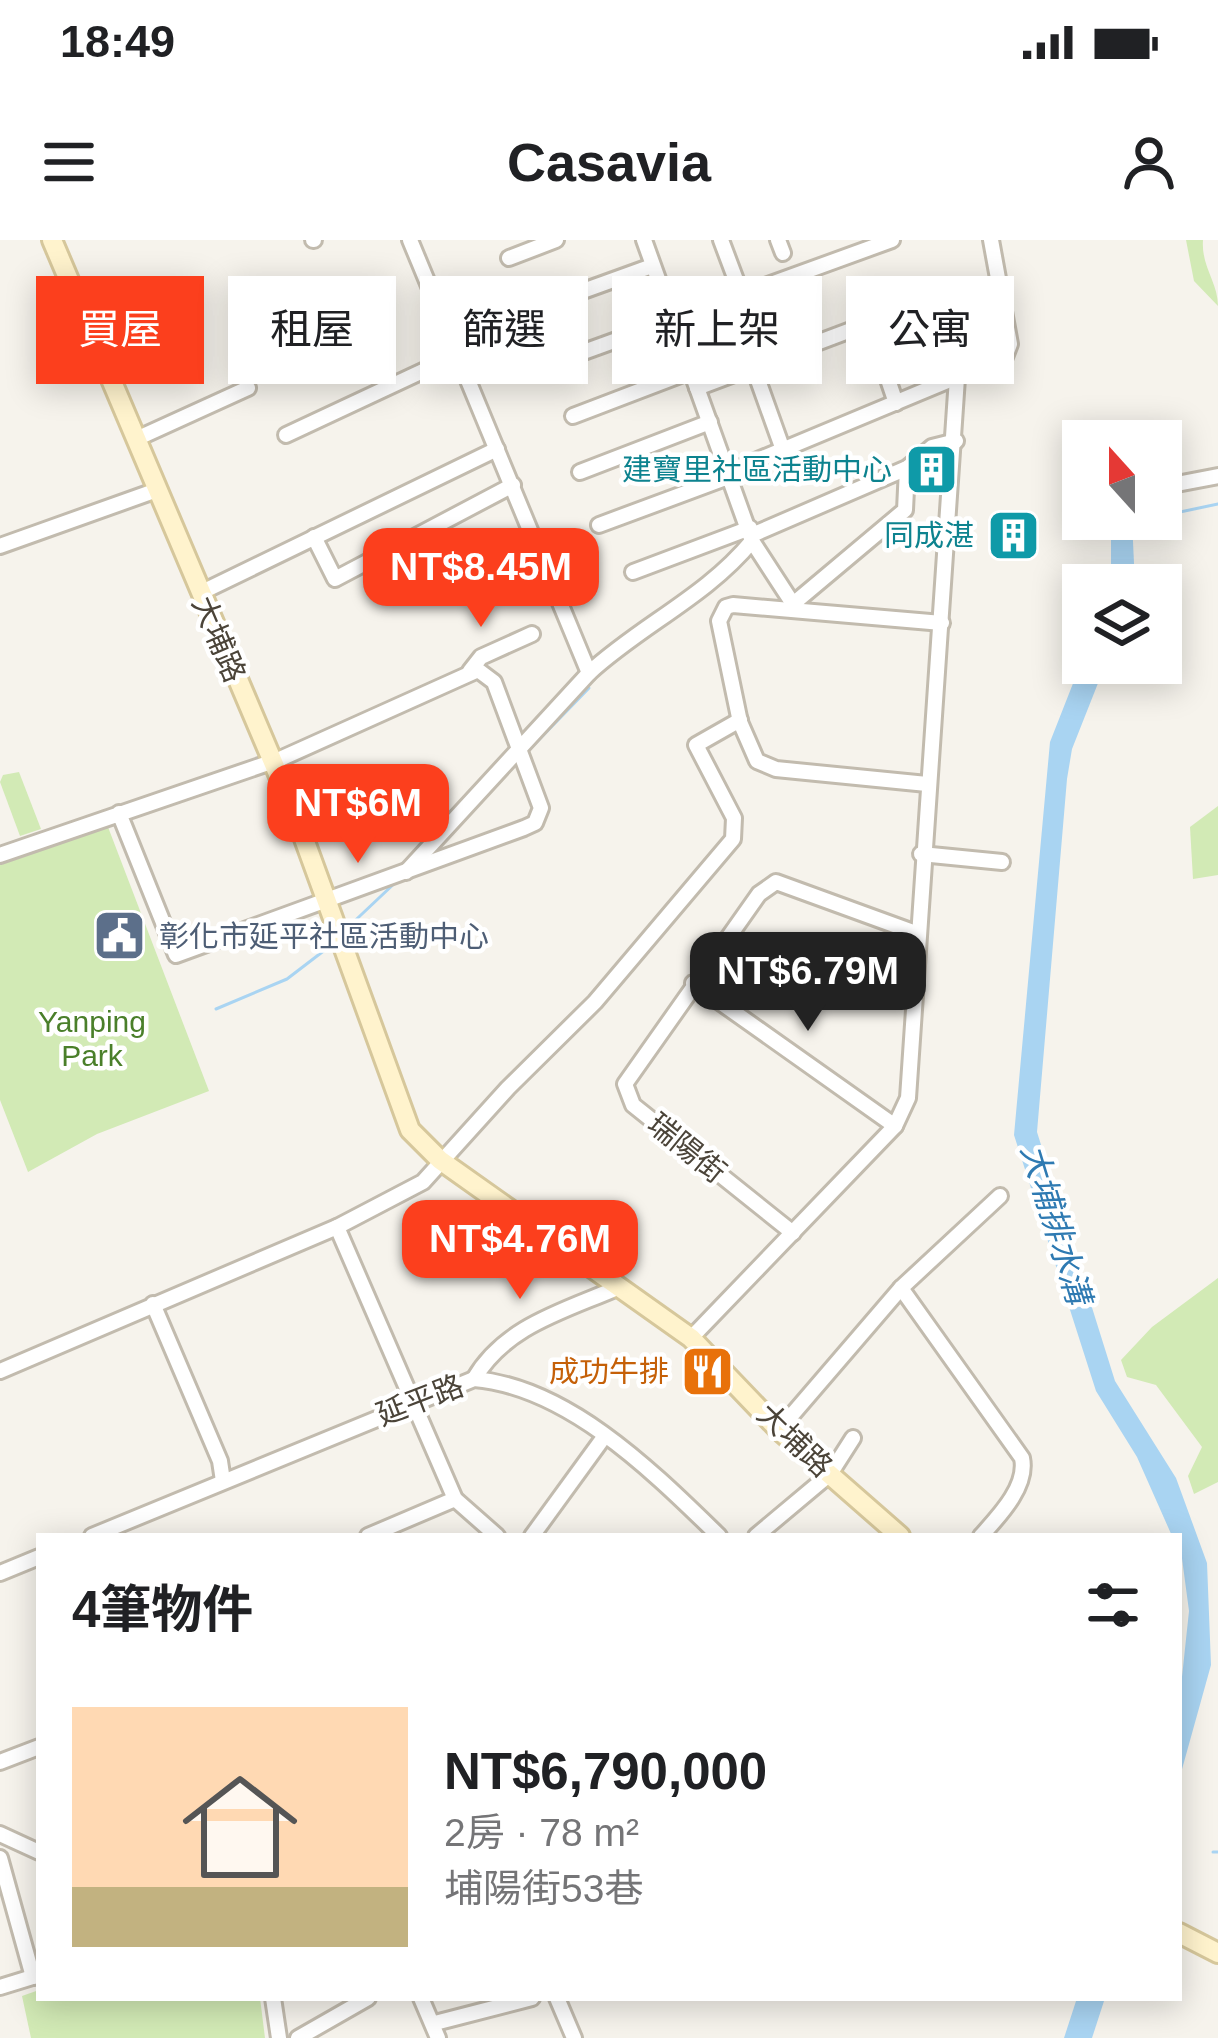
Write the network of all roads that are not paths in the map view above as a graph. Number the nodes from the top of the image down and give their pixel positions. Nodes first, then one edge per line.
1 (52, 240) edge
2 (410, 240) edge
3 (556, 240) edge
4 (644, 240) edge
5 (721, 240) edge
6 (892, 240) edge
7 (991, 240) edge
8 (509, 258) dead end
9 (652, 266) junction
10 (425, 276) edge
11 (656, 276) edge
12 (734, 276) edge
13 (796, 276) edge
14 (999, 276) edge
15 (588, 289) edge
16 (420, 373) edge
17 (470, 384) edge
18 (657, 384) edge
19 (696, 384) edge
20 (710, 384) edge
21 (759, 384) edge
22 (889, 384) edge
23 (945, 384) edge
24 (957, 384) edge
25 (248, 388) dead end
26 (698, 388) junction
27 (896, 404) junction
28 (573, 416) dead end
29 (710, 422) junction
30 (286, 435) dead end
31 (136, 439) junction
32 (956, 441) junction
33 (496, 449) junction
34 (783, 450) junction
35 (907, 468) junction
36 (580, 472) dead end
37 (730, 474) junction
38 (1218, 476) edge
39 (1182, 483) edge
40 (512, 485) junction
41 (157, 490) junction
42 (599, 525) dead end
43 (751, 535) junction
44 (314, 537) junction
45 (0, 546) edge
46 (633, 572) dead end
47 (200, 593) junction
48 (942, 623) junction
49 (532, 634) dead end
50 (470, 671) junction
51 (589, 673) junction
52 (740, 720) junction
53 (521, 748) junction
54 (271, 762) junction
55 (927, 784) junction
56 (118, 813) junction
57 (921, 854) junction
58 (0, 855) edge
59 (1001, 862) dead end
60 (403, 875) junction
61 (331, 903) junction
62 (916, 933) junction
63 (692, 983) junction
64 (895, 1126) junction
65 (440, 1160) junction
66 (1000, 1196) dead end
67 (338, 1228) junction
68 (793, 1232) junction
69 (617, 1288) junction
70 (901, 1288) junction
71 (153, 1304) junction
72 (692, 1338) junction
73 (0, 1371) edge
74 (474, 1379) junction
75 (410, 1402) junction
76 (778, 1430) junction
77 (604, 1437) junction
78 (853, 1438) dead end
79 (830, 1474) junction
80 (223, 1481) junction
81 (455, 1498) junction
82 (115, 1532) edge
83 (375, 1533) edge
84 (494, 1533) edge
85 (534, 1533) edge
86 (716, 1533) edge
87 (760, 1533) edge
88 (897, 1533) edge
89 (983, 1533) edge
90 (36, 1558) edge
91 (0, 1573) edge
92 (36, 1749) edge
93 (0, 1762) edge
94 (0, 1834) edge
95 (36, 1851) edge
96 (0, 1858) edge
97 (1182, 1935) edge
98 (1218, 1953) edge
99 (36, 1976) edge
100 (0, 1987) edge
101 (273, 2001) edge
102 (363, 2001) edge
103 (423, 2001) edge
104 (523, 2001) edge
105 (558, 2001) edge
106 (436, 2031) edge
107 (279, 2038) edge
108 (298, 2038) edge
109 (574, 2038) edge

1 - 31 main road, 大埔路
2 - 10 street
3 - 8 street
4 - 9 street
5 - 12 street
6 - 13 street
7 - 14 street
9 - 11 street
9 - 15 street
16 - 30 street
17 - 33 street
18 - 28 street
19 - 26 street
20 - 26 street
21 - 34 street
22 - 27 street
23 - 27 street
24 - 32 street
25 - 31 street
26 - 29 street
27 - 34 street
29 - 36 street
29 - 37 street
31 - 41 main road, 大埔路
32 - 35 street
32 - 48 street
33 - 40 street
33 - 44 street
34 - 37 street
35 - 43 street
35 - 43 street
37 - 42 street
37 - 43 street
38 - 39 street
40 - 44 street
40 - 51 street
41 - 45 street
41 - 47 main road, 大埔路
43 - 46 street
43 - 51 street
44 - 47 street
47 - 54 main road, 大埔路
48 - 52 street
48 - 55 street
49 - 50 street
50 - 53 street
50 - 54 street
51 - 53 street
52 - 55 street
52 - 65 street
53 - 60 street
53 - 60 street
54 - 56 street
54 - 61 main road, 大埔路
55 - 57 street
56 - 58 street
56 - 61 street
57 - 59 street
57 - 62 street
60 - 61 street
61 - 65 main road, 大埔路
62 - 63 street, 瑞陽街
62 - 64 street
63 - 64 street
63 - 68 street, 瑞陽街
64 - 68 street
65 - 67 street
65 - 69 main road, 大埔路
66 - 70 street
67 - 71 street
67 - 75 street
68 - 72 street
69 - 72 main road, 大埔路
69 - 74 street
70 - 76 street
70 - 89 street
71 - 73 street
71 - 80 street
72 - 76 main road, 大埔路
74 - 75 street, 延平路
74 - 77 street, 延平路
75 - 80 street, 延平路
75 - 81 street
76 - 79 main road, 大埔路
77 - 85 street
77 - 86 street, 延平路
78 - 79 street
79 - 87 street
79 - 88 main road, 大埔路
80 - 82 street, 延平路
81 - 83 street
81 - 84 street
90 - 91 street
92 - 93 street
94 - 95 street
96 - 99 street
97 - 98 main road
99 - 100 street
101 - 107 street
102 - 108 street
103 - 106 street
104 - 106 street
105 - 109 street

